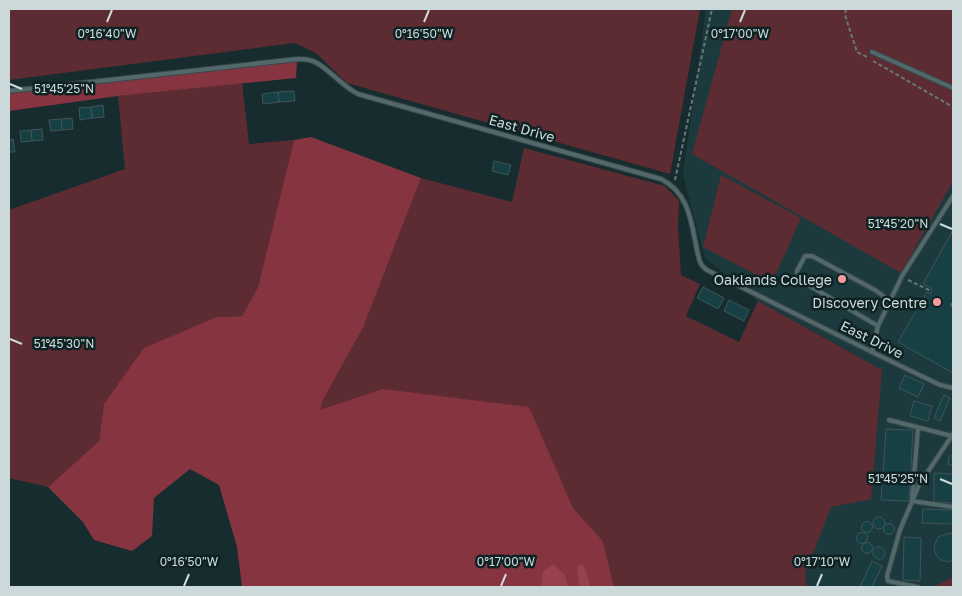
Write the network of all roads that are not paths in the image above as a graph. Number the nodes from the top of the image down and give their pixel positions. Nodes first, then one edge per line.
1 (872, 52) dead end
2 (953, 88) edge
3 (9, 90) edge
4 (953, 196) edge
5 (890, 301) junction
6 (878, 326) junction
7 (872, 352) junction
8 (953, 388) edge
9 (889, 420) dead end
10 (918, 428) junction
11 (953, 435) edge
12 (946, 447) junction
13 (953, 447) edge
14 (912, 501) junction
15 (953, 507) edge
16 (918, 587) edge

1 - 2 lane
3 - 7 lane, East Drive
4 - 5 lane
5 - 6 lane
5 - 6 lane
6 - 7 lane
7 - 8 lane, East Drive
9 - 10 lane
10 - 11 lane
10 - 14 lane
11 - 12 lane
12 - 13 lane
12 - 14 lane
14 - 15 lane
14 - 16 lane

